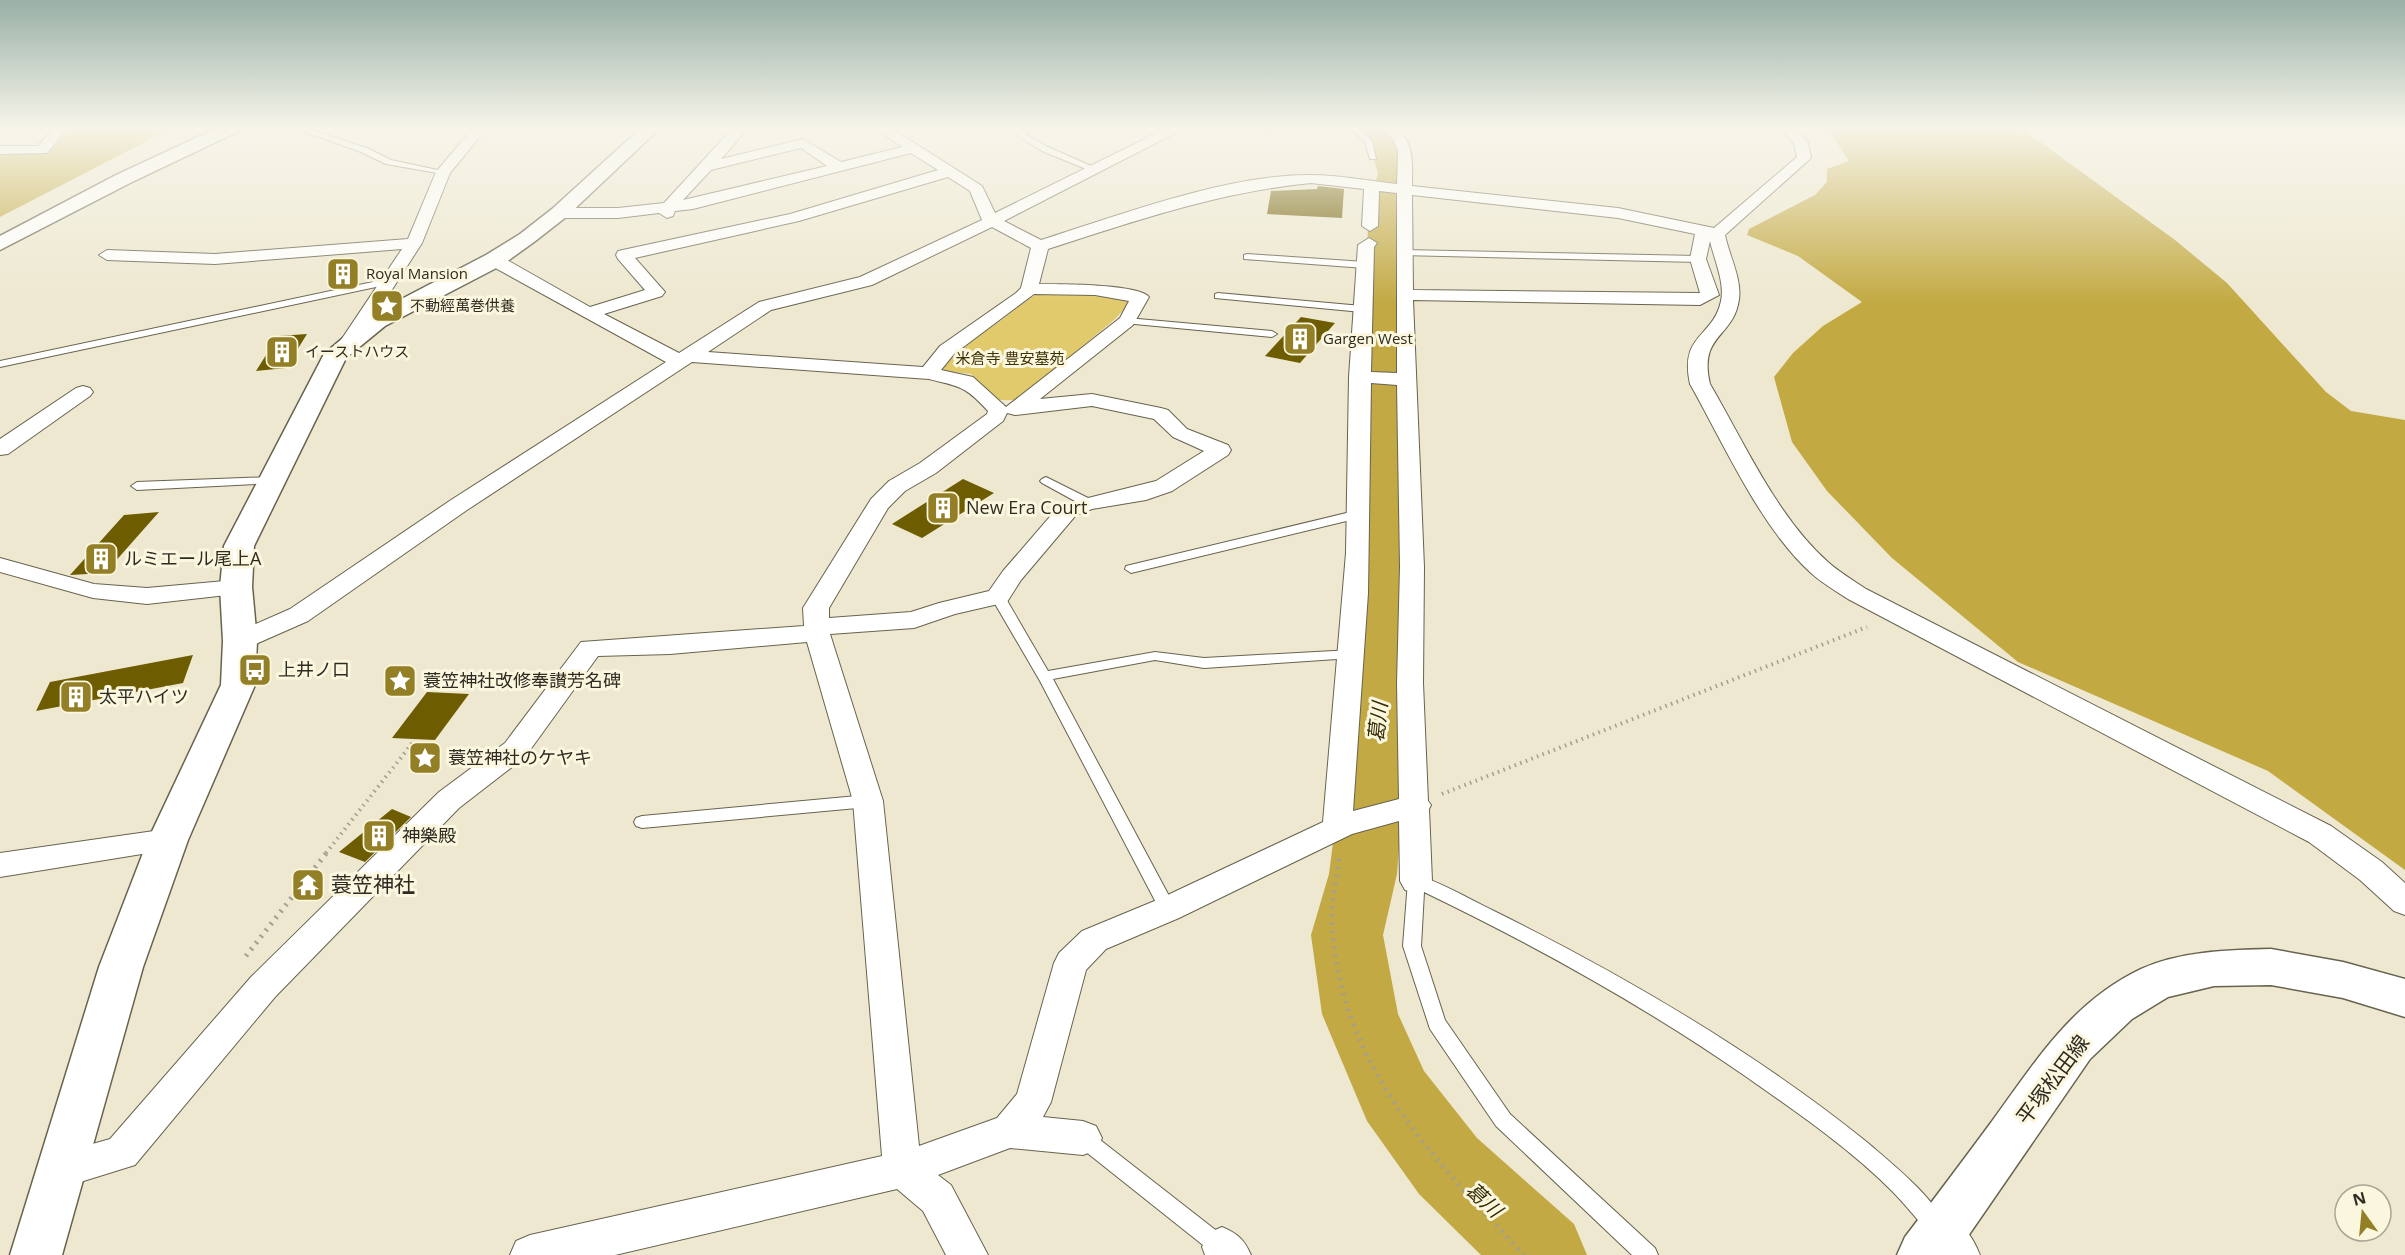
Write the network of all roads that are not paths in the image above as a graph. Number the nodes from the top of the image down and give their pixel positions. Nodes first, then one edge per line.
1 (1372, 186) edge
2 (89, 187) edge
3 (109, 187) edge
4 (437, 187) edge
5 (588, 187) edge
6 (687, 187) edge
7 (761, 187) edge
8 (899, 187) edge
9 (974, 187) edge
10 (1058, 187) edge
11 (1251, 187) edge
12 (1377, 187) edge
13 (1405, 187) edge
14 (1769, 187) edge
15 (1405, 190) junction
16 (668, 208) junction
17 (559, 213) junction
18 (990, 220) junction
19 (0, 230) edge
20 (1711, 233) junction
21 (414, 243) junction
22 (0, 244) edge
23 (1368, 244) junction
24 (663, 246) junction
25 (1040, 246) junction
26 (1404, 253) junction
27 (107, 255) dead end
28 (130, 255) junction
29 (1247, 257) dead end
30 (1698, 259) junction
31 (494, 260) junction
32 (104, 273) dead end
33 (387, 282) junction
34 (1029, 289) junction
35 (1404, 295) junction
36 (1218, 296) dead end
37 (1362, 309) junction
38 (588, 313) junction
39 (1127, 321) junction
40 (1272, 334) dead end
41 (350, 340) junction
42 (682, 358) junction
43 (0, 364) edge
44 (931, 373) junction
45 (1359, 376) junction
46 (1406, 379) junction
47 (83, 392) dead end
48 (1006, 410) junction
49 (0, 449) edge
50 (272, 481) junction
51 (1046, 481) dead end
52 (137, 486) dead end
53 (1088, 503) junction
54 (1359, 514) junction
55 (0, 565) edge
56 (1131, 569) dead end
57 (236, 587) junction
58 (998, 597) junction
59 (818, 630) junction
60 (240, 641) junction
61 (1352, 654) junction
62 (1045, 676) junction
63 (868, 801) junction
64 (1410, 806) junction
65 (642, 822) dead end
66 (1342, 826) junction
67 (168, 840) junction
68 (0, 865) edge
69 (1416, 881) junction
70 (2405, 902) edge
71 (1167, 909) junction
72 (2405, 998) edge
73 (1010, 1131) junction
74 (1083, 1138) joint
75 (61, 1170) junction
76 (902, 1170) junction
77 (1941, 1247) edge
78 (1226, 1251) edge
79 (36, 1255) edge
80 (530, 1255) edge
81 (968, 1255) edge
82 (1647, 1255) edge

1 - 23 street
2 - 19 street
3 - 22 street
4 - 21 street
5 - 17 street
6 - 16 street
7 - 16 street
8 - 24 street
9 - 18 street
10 - 18 street
11 - 25 street
12 - 15 street
13 - 15 street
14 - 20 street
15 - 20 street
15 - 26 street
16 - 17 street
16 - 24 street
17 - 31 street
18 - 25 street
18 - 42 street
20 - 30 street
20 - 70 street
21 - 28 street
21 - 33 street
23 - 29 lane
23 - 37 street
24 - 38 street
25 - 34 street
26 - 30 lane
26 - 35 street
27 - 28 street
28 - 32 street
30 - 35 street
31 - 38 street
31 - 41 street
33 - 41 street
33 - 43 lane
34 - 39 street
34 - 44 street
35 - 46 street
36 - 37 lane
37 - 45 street
38 - 42 street
39 - 40 lane
39 - 48 street
41 - 50 street
42 - 44 street
42 - 60 street
44 - 48 street
45 - 46 street
45 - 54 street
46 - 64 street
47 - 49 street
48 - 53 street
48 - 59 street
50 - 52 lane
50 - 57 street
51 - 53 lane
53 - 58 street
54 - 56 lane
54 - 61 street
55 - 57 street
57 - 60 street
58 - 59 street
58 - 62 lane
59 - 63 street
59 - 75 street
60 - 67 street
61 - 62 lane
61 - 66 street
62 - 71 lane
63 - 65 lane
63 - 76 street
64 - 66 street
64 - 69 street
66 - 71 street
67 - 68 street
67 - 75 street
69 - 77 lane
69 - 82 lane
71 - 73 street
72 - 77 street, 平塚松田線
73 - 74 street
73 - 76 street
74 - 78 lane
75 - 79 street
76 - 80 street
76 - 81 street

